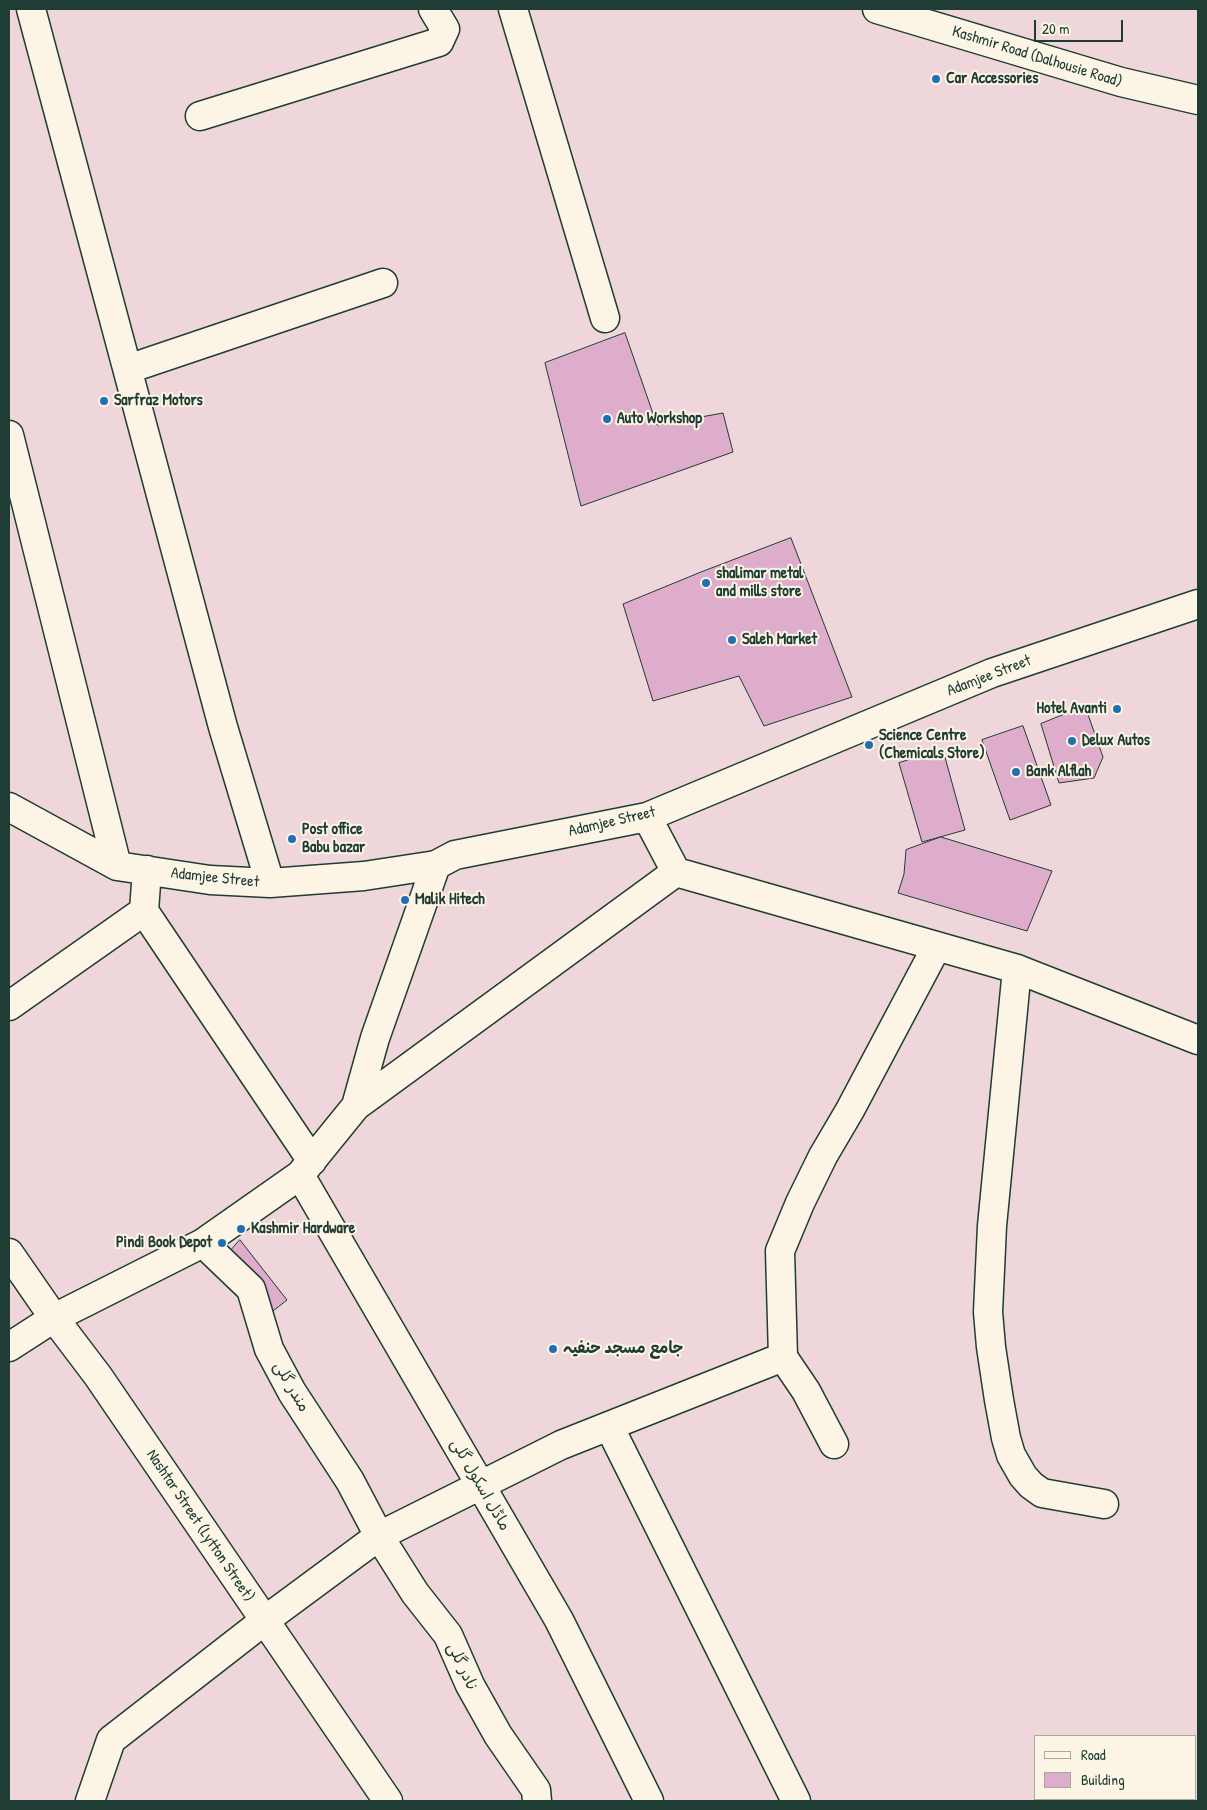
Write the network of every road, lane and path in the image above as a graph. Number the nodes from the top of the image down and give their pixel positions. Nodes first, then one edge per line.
1 (32, 9) edge
2 (433, 9) edge
3 (513, 9) edge
4 (877, 9) edge
5 (1198, 100) edge
6 (200, 116) dead end
7 (383, 283) dead end
8 (605, 318) dead end
9 (128, 369) junction
10 (9, 435) edge
11 (1198, 604) edge
12 (9, 806) edge
13 (647, 817) junction
14 (436, 865) junction
15 (117, 866) junction
16 (147, 870) junction
17 (676, 872) junction
18 (270, 883) junction
19 (144, 911) junction
20 (937, 946) junction
21 (1017, 969) junction
22 (9, 1006) edge
23 (1198, 1040) edge
24 (356, 1106) junction
25 (306, 1168) junction
26 (203, 1243) junction
27 (9, 1253) edge
28 (54, 1318) junction
29 (9, 1347) edge
30 (783, 1357) junction
31 (609, 1426) junction
32 (834, 1444) dead end
33 (480, 1484) junction
34 (1104, 1504) dead end
35 (379, 1536) junction
36 (264, 1621) junction
37 (90, 1801) edge
38 (388, 1801) edge
39 (537, 1801) edge
40 (649, 1801) edge
41 (796, 1801) edge

1 - 9 street
2 - 6 street
3 - 8 street
4 - 5 street, Kashmir Road (Dalhousie Road)
7 - 9 street
9 - 18 street
10 - 15 street
11 - 13 street, Adamjee Street
12 - 15 street, Adamjee Street
13 - 14 street, Adamjee Street
13 - 17 street
14 - 18 street, Adamjee Street
14 - 24 street
15 - 16 street, Adamjee Street
16 - 18 street, Adamjee Street
16 - 19 street
17 - 20 street
17 - 24 street
19 - 22 street
19 - 25 street, ماڈل اسکول گلی
20 - 21 street
20 - 30 street
21 - 23 street
21 - 34 street
24 - 25 street
25 - 26 street
25 - 33 street, ماڈل اسکول گلی
26 - 28 street
26 - 35 street, مندر گلی
27 - 28 street, Nashtar Street (Lytton Street)
28 - 29 street
28 - 36 street, Nashtar Street (Lytton Street)
30 - 31 street
30 - 32 street
31 - 33 street
31 - 41 street
33 - 35 street
33 - 40 street, ماڈل اسکول گلی
35 - 36 street
35 - 39 street, نادر گلی
36 - 37 street
36 - 38 street, Nashtar Street (Lytton Street)

